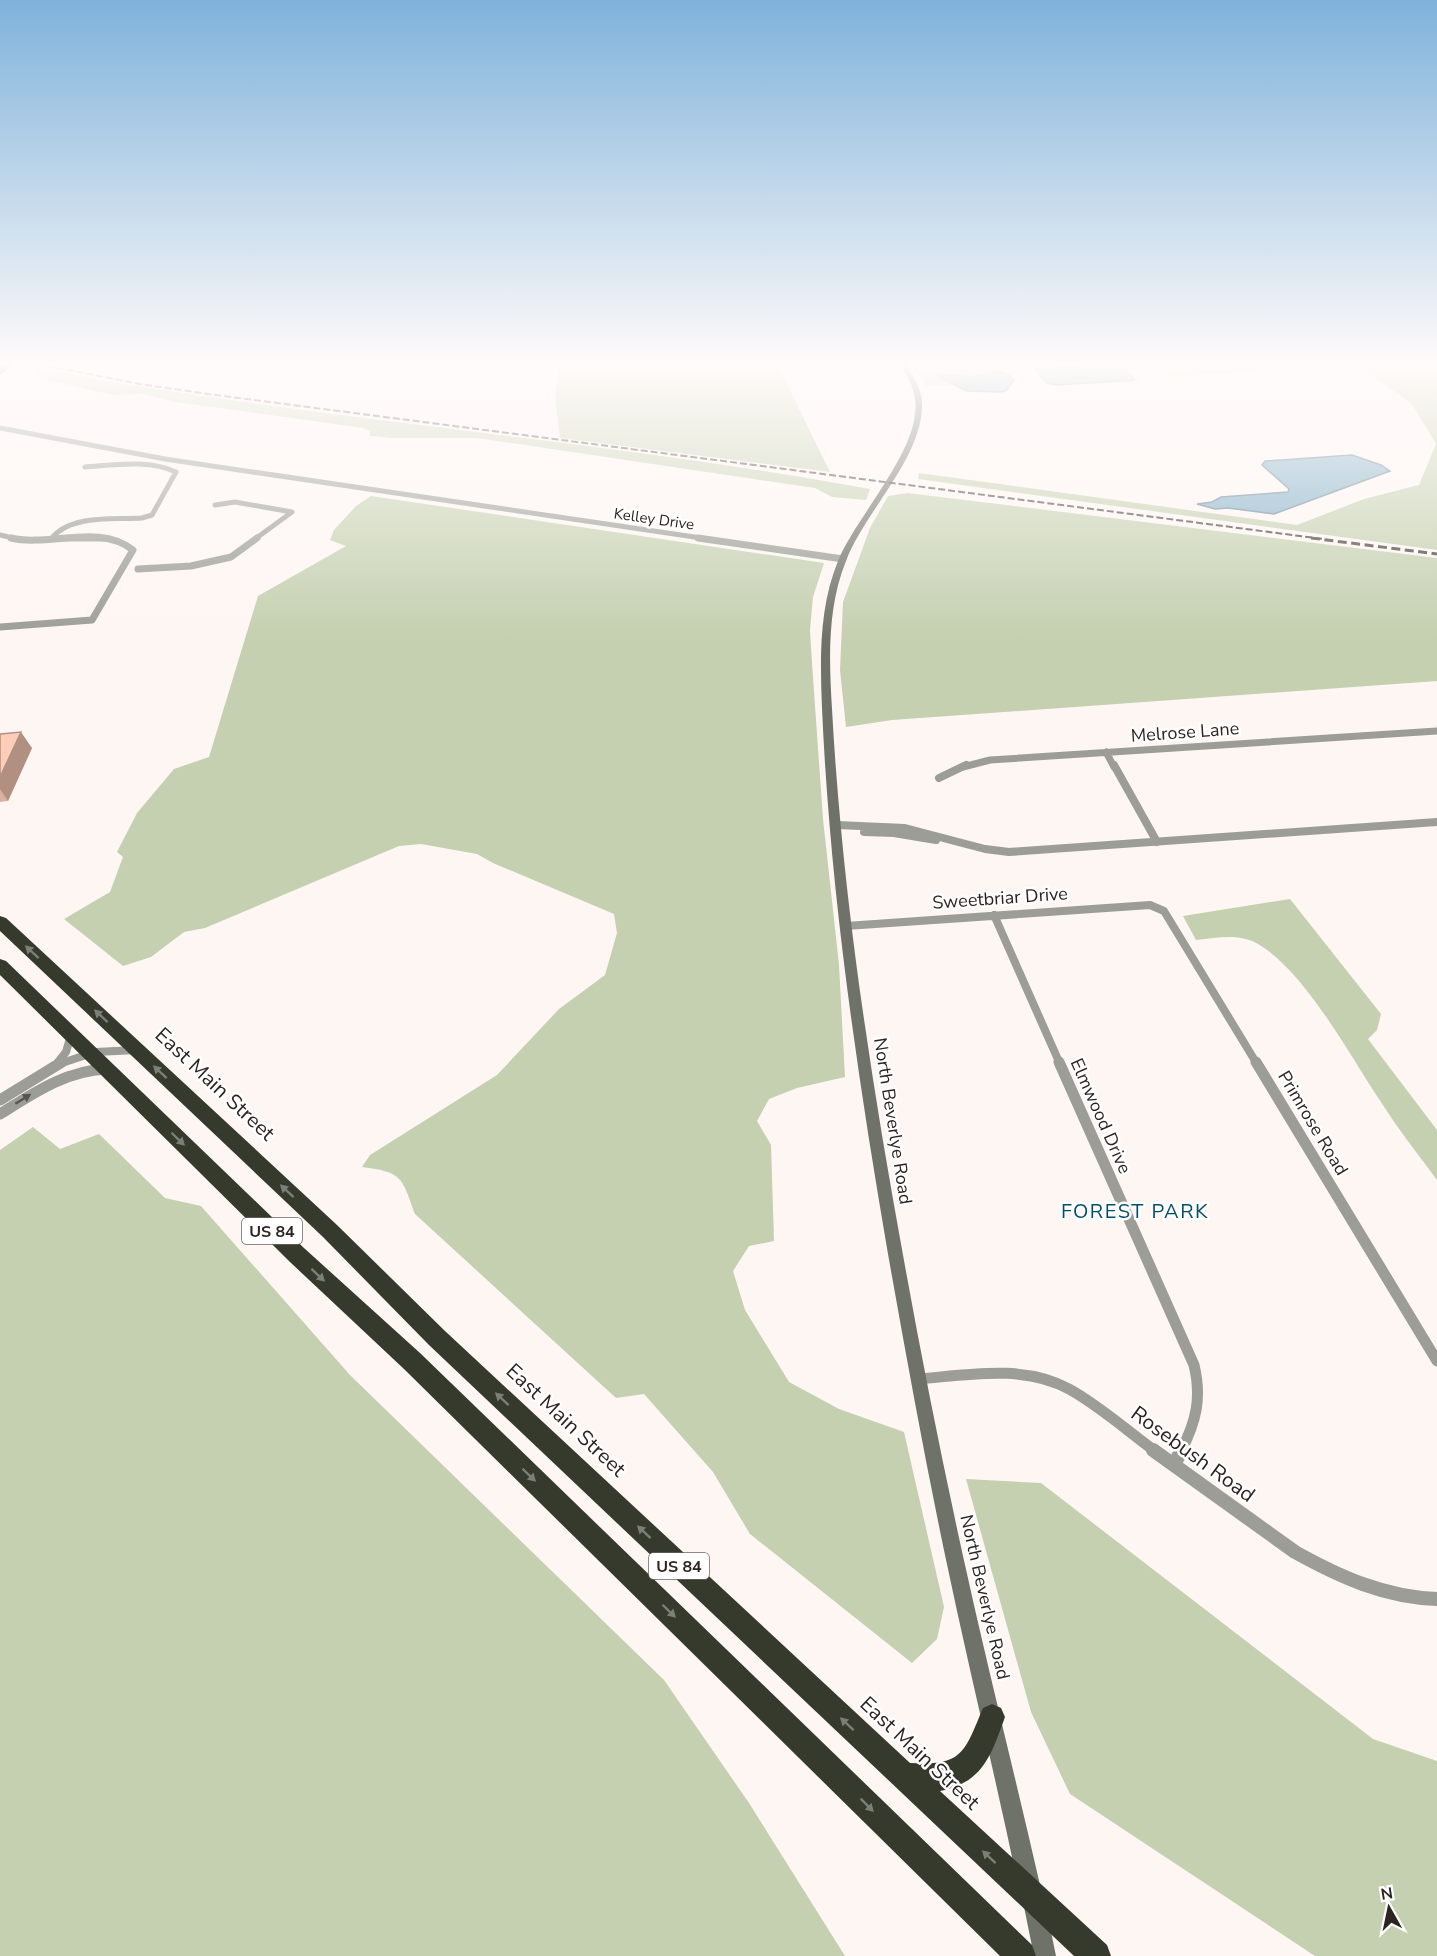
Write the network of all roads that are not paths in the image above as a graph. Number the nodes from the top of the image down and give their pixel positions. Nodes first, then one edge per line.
1 (128, 455) edge
2 (146, 455) edge
3 (902, 455) edge
4 (115, 465) junction
5 (85, 467) dead end
6 (215, 505) dead end
7 (0, 535) edge
8 (51, 539) junction
9 (843, 559) junction
10 (138, 569) dead end
11 (0, 627) edge
12 (1437, 731) edge
13 (1106, 752) junction
14 (939, 777) dead end
15 (1437, 822) edge
16 (837, 828) junction
17 (1157, 842) junction
18 (1156, 907) joint
19 (994, 915) junction
20 (0, 922) edge
21 (846, 926) junction
22 (0, 965) edge
23 (71, 1035) junction
24 (137, 1050) junction
25 (97, 1060) junction
26 (57, 1064) junction
27 (0, 1100) edge
28 (0, 1114) edge
29 (1437, 1361) edge
30 (919, 1379) junction
31 (1174, 1464) junction
32 (1437, 1599) edge
33 (993, 1717) junction
34 (902, 1776) junction
35 (1032, 1897) junction
36 (1021, 1956) edge
37 (1045, 1956) edge
38 (1096, 1956) edge

1 - 4 street
2 - 9 street, Kelley Drive
3 - 9 street, North Beverlye Road
4 - 5 street
4 - 8 street
6 - 10 street
7 - 8 street
8 - 11 street
9 - 16 street, North Beverlye Road
12 - 13 street, Melrose Lane
13 - 14 street, Melrose Lane
13 - 17 street
15 - 17 street
16 - 17 street
16 - 21 street, North Beverlye Road
18 - 19 street, Sweetbriar Drive
18 - 29 street, Primrose Road
19 - 21 street, Sweetbriar Drive
19 - 31 street, Elmwood Drive
24 -> 20 highway, East Main Street / US 84
21 - 30 street, North Beverlye Road
22 - 23 highway, US 84
23 - 25 highway, US 84
23 - 26 street
24 - 25 street
34 -> 24 highway, East Main Street / US 84
25 - 26 street
28 -> 25 street
25 -> 36 highway, US 84
26 - 27 street
30 - 31 street, Rosebush Road
30 - 33 street, North Beverlye Road
31 - 32 street, Rosebush Road
33 - 34 highway
33 - 35 street, North Beverlye Road
35 -> 34 highway, East Main Street / US 84
35 - 37 street, North Beverlye Road
35 - 38 highway, East Main Street / US 84

